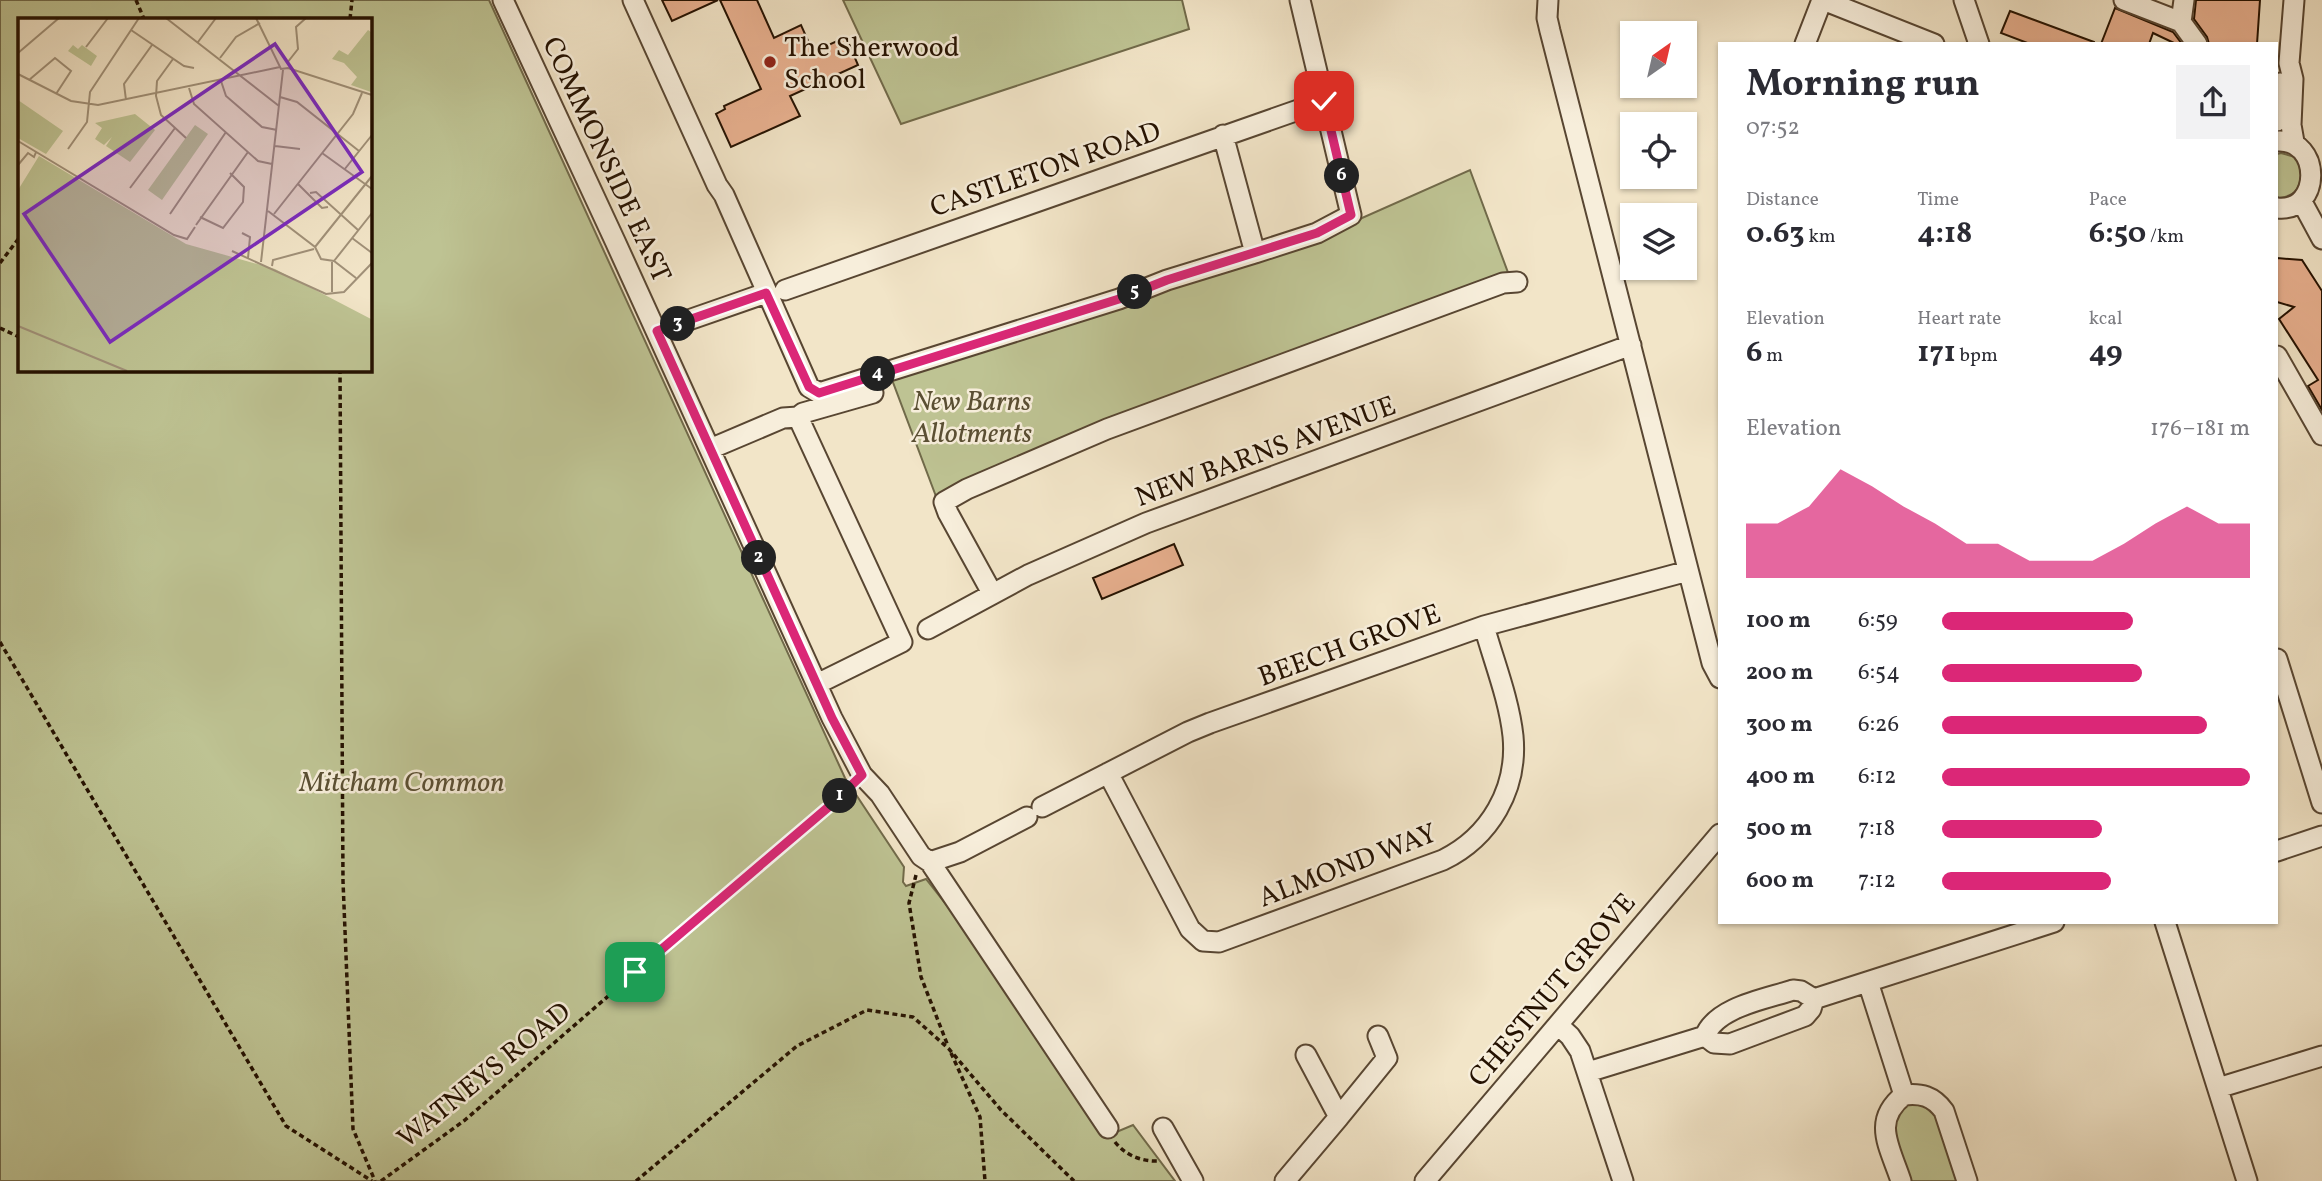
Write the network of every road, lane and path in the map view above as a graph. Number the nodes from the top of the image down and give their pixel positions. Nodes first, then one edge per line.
1 (136, 0) edge
2 (352, 0) edge
3 (503, 0) edge
4 (633, 0) edge
5 (1300, 0) edge
6 (1548, 0) edge
7 (1823, 0) edge
8 (1964, 0) edge
9 (2124, 0) edge
10 (2184, 0) edge
11 (2294, 0) edge
12 (144, 18) edge
13 (350, 18) edge
14 (2181, 22) junction
15 (1806, 42) edge
16 (1929, 42) edge
17 (1978, 42) edge
18 (2196, 42) edge
19 (2288, 63) junction
20 (1324, 101) junction
21 (2278, 110) edge
22 (1223, 135) junction
23 (2281, 141) edge
24 (2319, 166) edge
25 (2302, 202) junction
26 (2278, 208) edge
27 (18, 239) edge
28 (2322, 239) edge
29 (1255, 253) junction
30 (0, 263) edge
31 (1517, 282) dead end
32 (776, 291) junction
33 (0, 328) edge
34 (657, 331) junction
35 (18, 337) edge
36 (1630, 345) junction
37 (2278, 358) edge
38 (340, 371) edge
39 (873, 393) dead end
40 (798, 417) junction
41 (2322, 435) edge
42 (710, 449) junction
43 (1688, 571) junction
44 (992, 593) junction
45 (1484, 626) junction
46 (928, 629) dead end
47 (0, 642) edge
48 (2278, 662) edge
49 (1718, 674) edge
50 (817, 684) junction
51 (1108, 773) junction
52 (862, 775) junction
53 (2322, 803) edge
54 (1718, 836) edge
55 (2322, 836) edge
56 (2278, 851) edge
57 (925, 859) junction
58 (2048, 924) edge
59 (2166, 924) edge
60 (1868, 982) junction
61 (1814, 999) junction
62 (1558, 1025) junction
63 (1705, 1035) junction
64 (1378, 1036) dead end
65 (949, 1049) junction
66 (1306, 1055) dead end
67 (2322, 1056) edge
68 (1588, 1072) junction
69 (2218, 1088) junction
70 (1904, 1095) junction
71 (1339, 1117) junction
72 (1108, 1128) joint
73 (1163, 1128) dead end
74 (1177, 1154) junction
75 (373, 1181) edge
76 (381, 1181) edge
77 (636, 1181) edge
78 (985, 1181) edge
79 (1074, 1181) edge
80 (1193, 1181) edge
81 (1285, 1181) edge
82 (1426, 1181) edge
83 (1623, 1181) edge
84 (1901, 1181) edge
85 (1967, 1181) edge
86 (2247, 1181) edge

1 - 12 path
2 - 13 path
3 - 34 street, COMMONSIDE EAST
4 - 32 street
5 - 20 street
6 - 36 street
7 - 15 street
7 - 16 street
8 - 17 street
9 - 14 street
10 - 14 street
11 - 19 street
14 - 18 street
19 - 21 street
19 - 23 street
20 - 22 street, CASTLETON ROAD
20 - 29 street
22 - 29 street
22 - 32 street, CASTLETON ROAD
23 - 24 street
24 - 25 street
25 - 26 street
25 - 28 street
27 - 30 path
29 - 32 street
31 - 44 street
32 - 34 street, CASTLETON ROAD
33 - 35 path
34 - 42 street, COMMONSIDE EAST
36 - 43 street
36 - 44 street, NEW BARNS AVENUE
37 - 41 street
38 - 75 path
39 - 40 street
40 - 42 street
40 - 50 street
42 - 50 street, COMMONSIDE EAST
43 - 45 street, BEECH GROVE
43 - 49 street
44 - 46 street, NEW BARNS AVENUE
45 - 51 street, BEECH GROVE
45 - 51 street, ALMOND WAY
47 - 75 path
48 - 53 street
50 - 52 street, COMMONSIDE EAST
51 - 57 street, BEECH GROVE
52 - 57 street, COMMONSIDE EAST
52 - 76 path, WATNEYS ROAD
54 - 62 street, CHESTNUT GROVE
55 - 56 street
57 - 65 path
57 - 72 street, COMMONSIDE EAST
58 - 60 street
59 - 69 street
60 - 61 street
60 - 70 street
61 - 63 street
61 - 63 street
62 - 68 street
62 - 82 street, CHESTNUT GROVE
63 - 68 street
64 - 71 street
65 - 77 path
65 - 78 path
65 - 79 path
66 - 71 street
67 - 69 street
68 - 83 street
69 - 86 street
70 - 84 street
70 - 85 street
71 - 81 street
72 - 74 path
73 - 74 street
74 - 80 street

